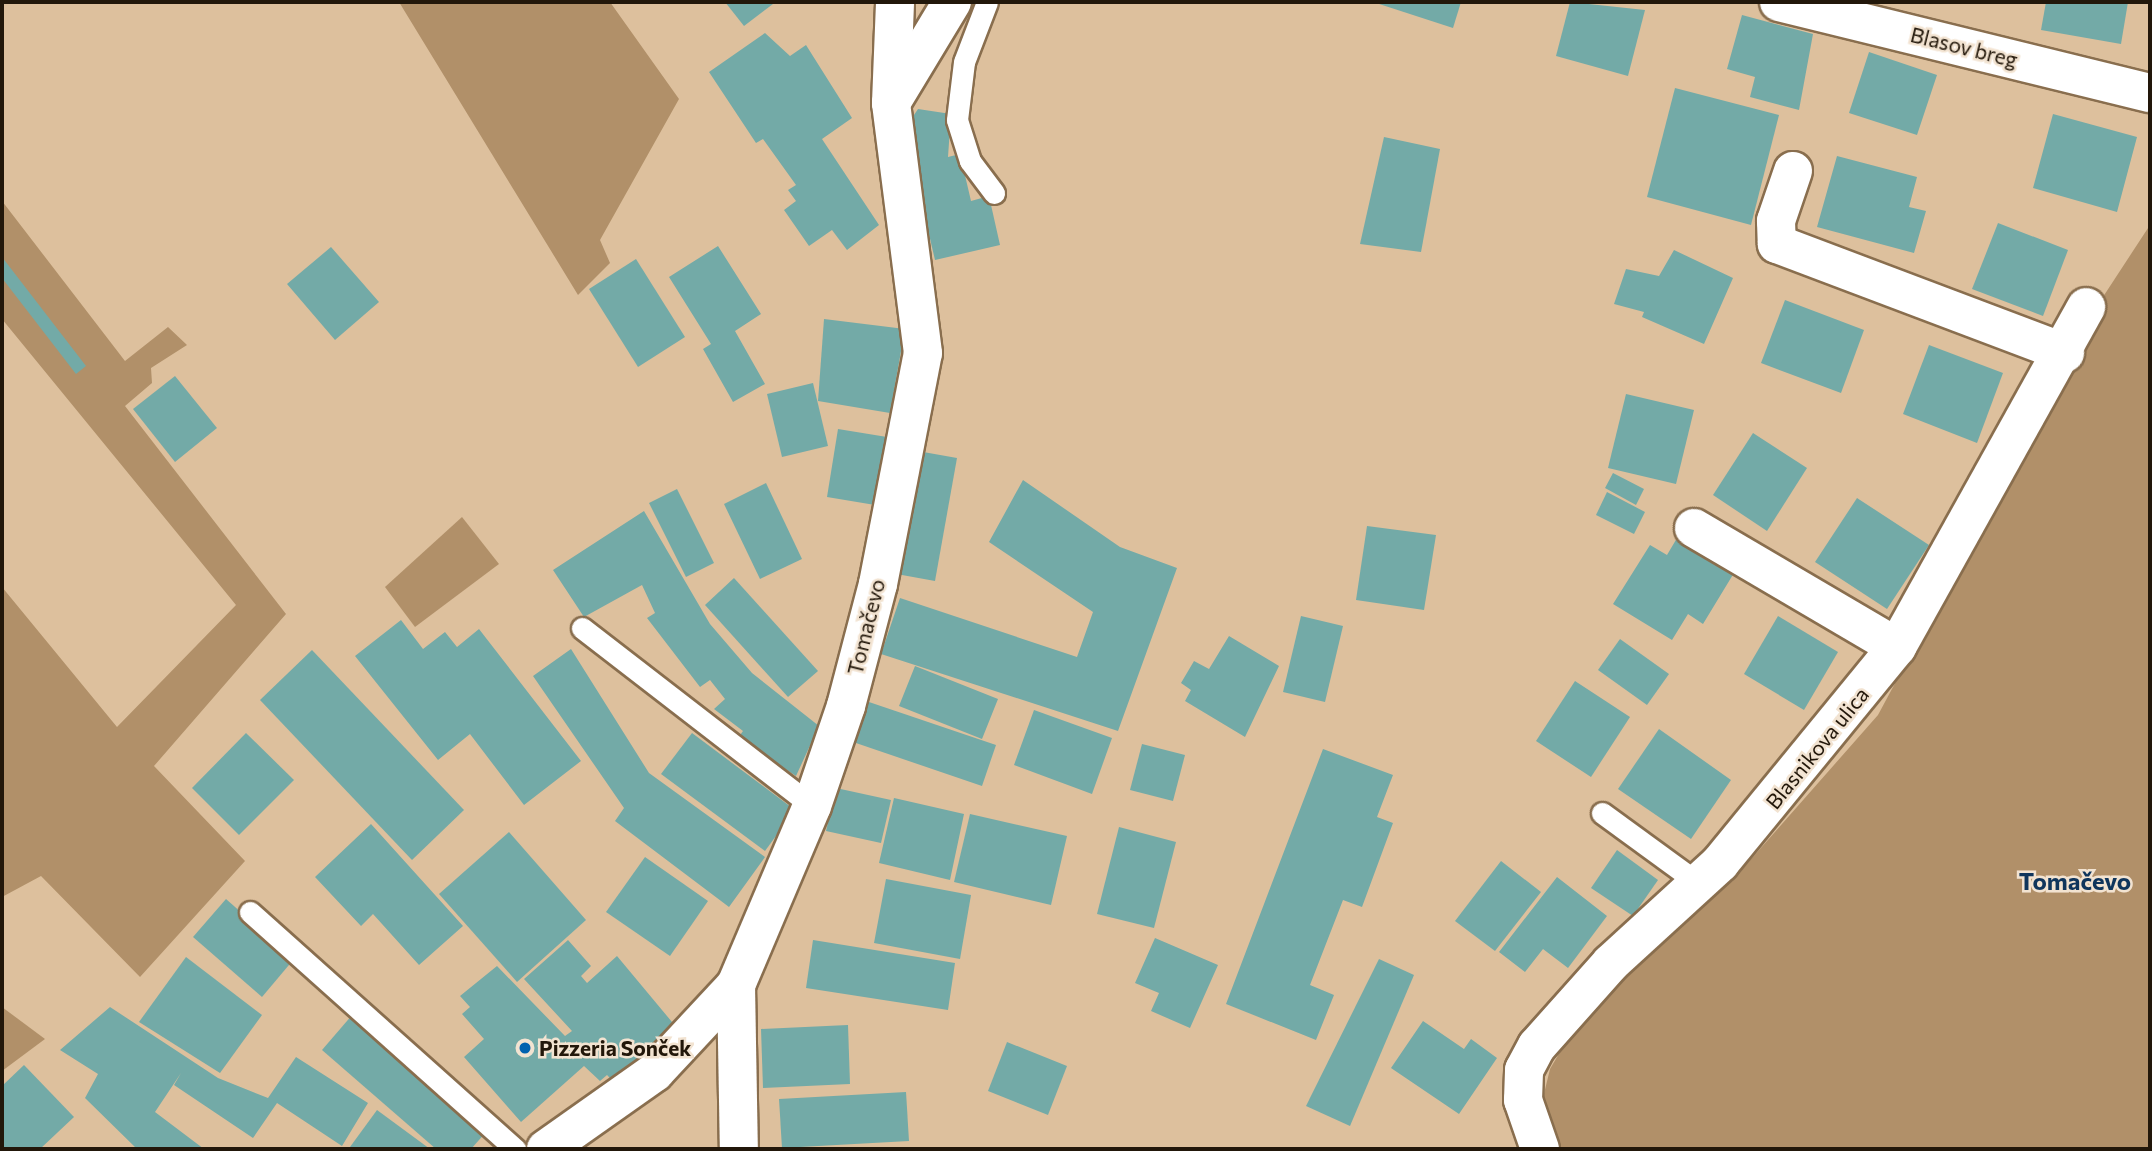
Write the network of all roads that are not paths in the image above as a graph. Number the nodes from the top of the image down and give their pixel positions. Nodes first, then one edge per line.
1 (895, 2) edge
2 (952, 2) edge
3 (987, 2) edge
4 (1779, 2) edge
5 (2150, 93) edge
6 (891, 103) junction
7 (1793, 171) dead end
8 (994, 193) dead end
9 (2087, 307) dead end
10 (2065, 353) junction
11 (1694, 528) dead end
12 (582, 628) dead end
13 (1897, 647) junction
14 (812, 806) junction
15 (1602, 813) dead end
16 (1698, 883) junction
17 (250, 912) dead end
18 (736, 985) junction
19 (551, 1146) edge
20 (515, 1149) edge
21 (598, 1149) edge
22 (739, 1149) edge
23 (1540, 1149) edge

1 - 6 street, Tomačevo
2 - 6 street
3 - 8 lane
4 - 5 street, Blasov breg
6 - 14 street, Tomačevo
7 - 10 street
9 - 10 street, Blasnikova ulica
10 - 13 street, Blasnikova ulica
11 - 13 street
12 - 14 lane
13 - 16 street, Blasnikova ulica
14 - 18 street, Tomačevo
15 - 16 lane
16 - 23 street, Blasnikova ulica
17 - 20 lane
18 - 19 street, Tomačevo
18 - 22 street
19 - 21 street

